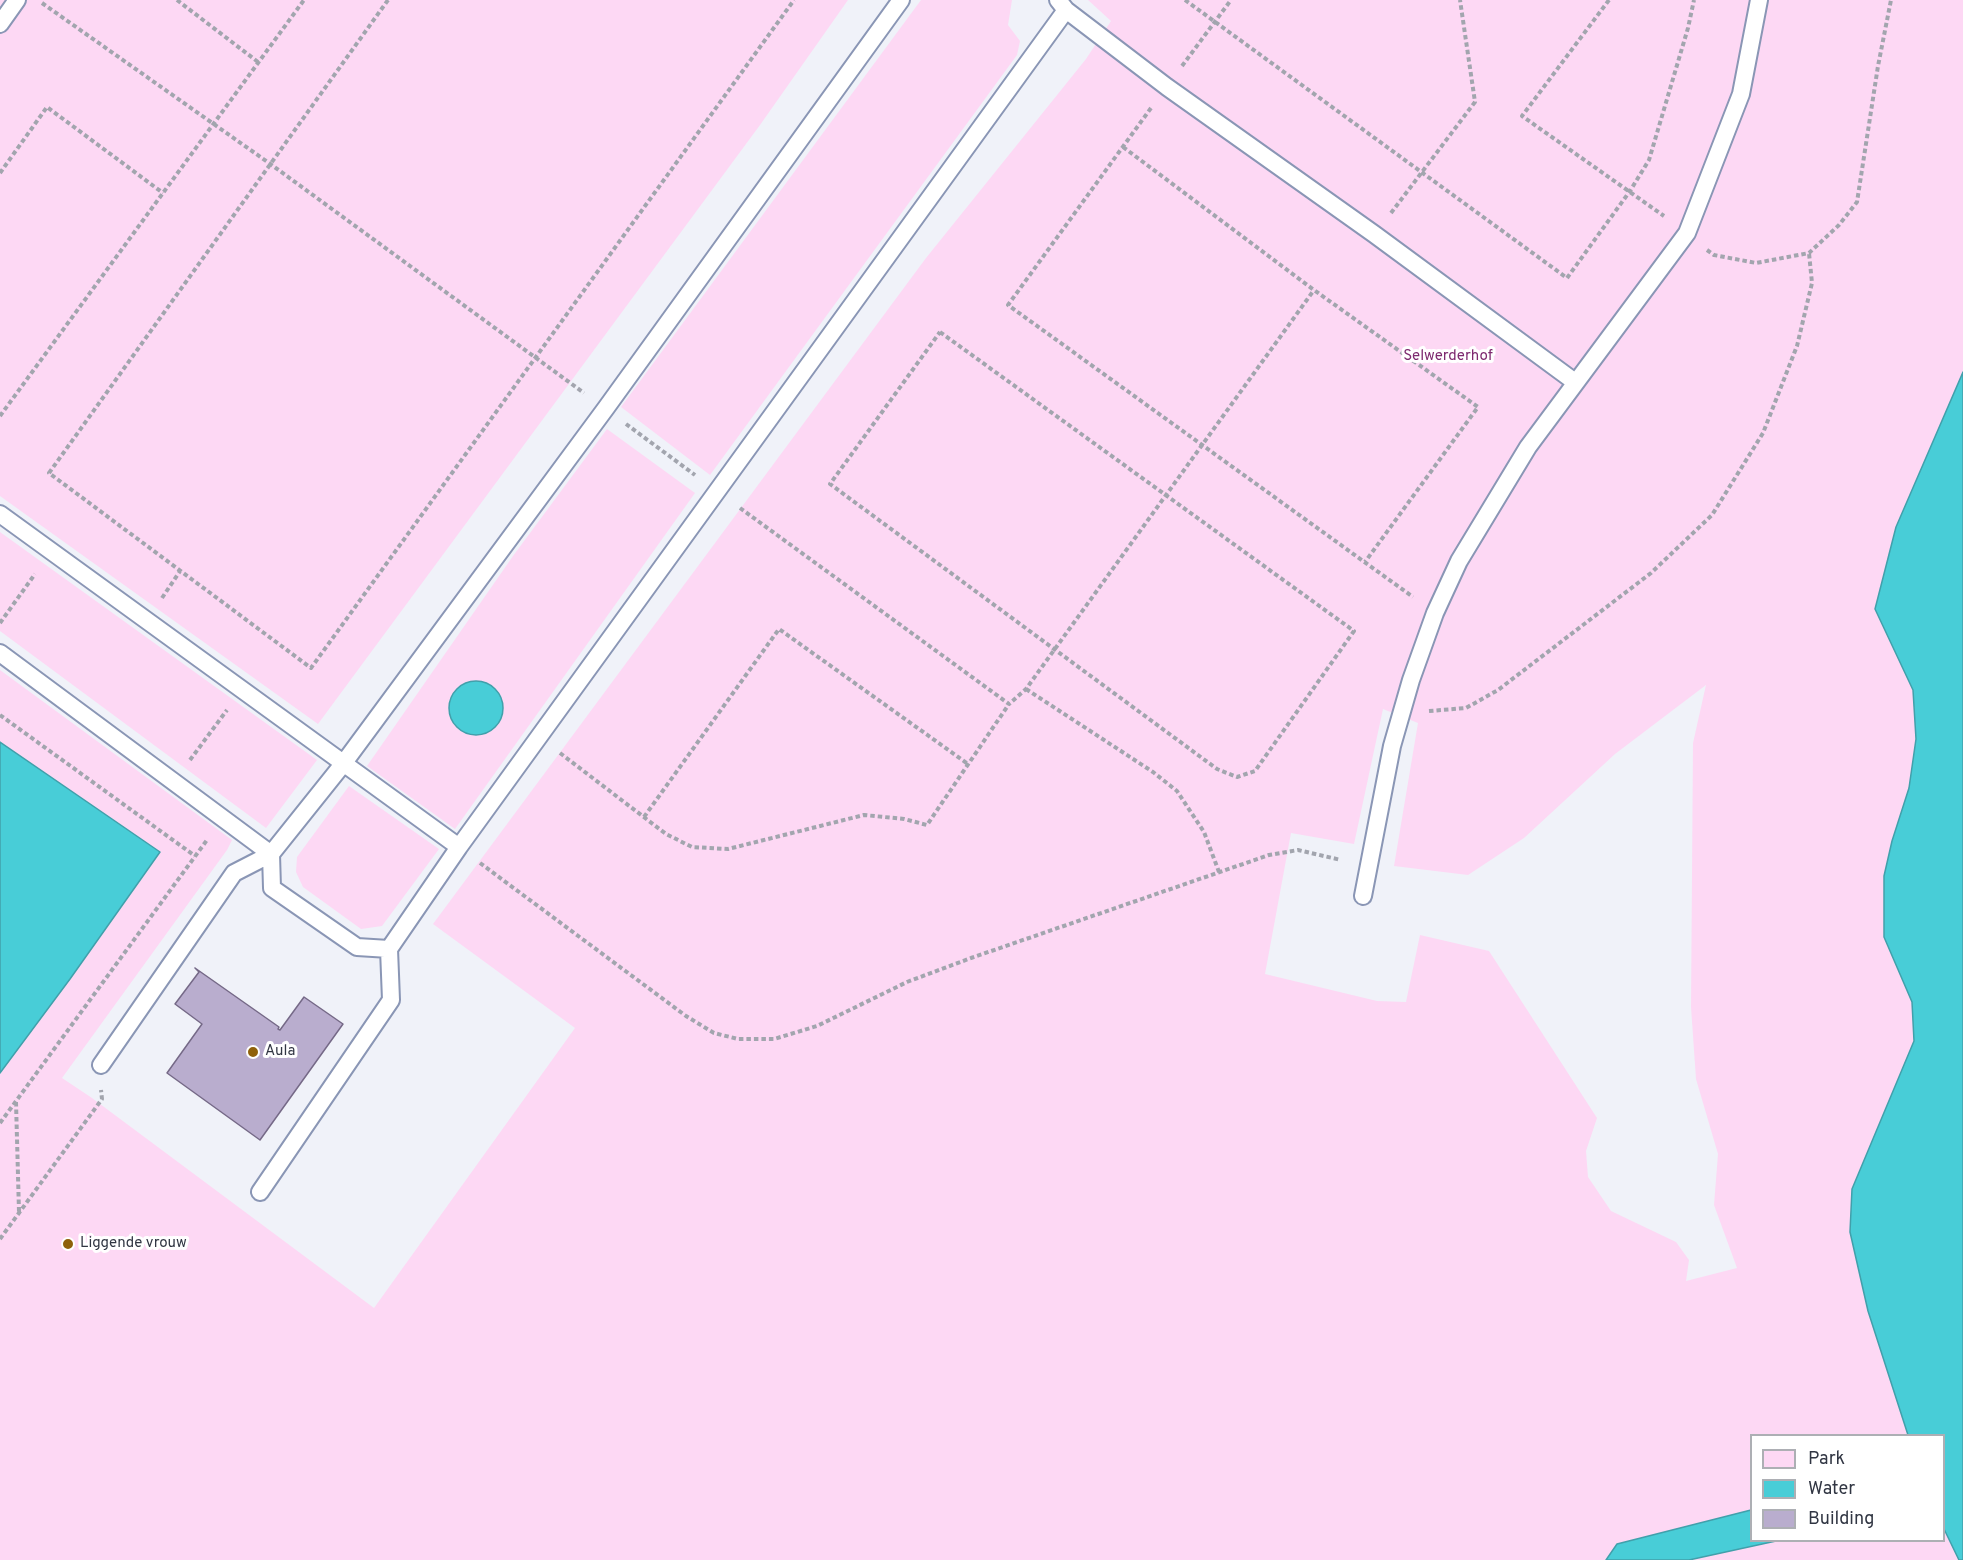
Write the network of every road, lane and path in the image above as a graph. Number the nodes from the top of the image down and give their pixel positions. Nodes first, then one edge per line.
1 (17, 0) edge
2 (38, 0) edge
3 (177, 0) edge
4 (304, 0) edge
5 (388, 0) edge
6 (794, 0) edge
7 (901, 0) edge
8 (1185, 0) edge
9 (1231, 0) edge
10 (1460, 0) edge
11 (1694, 0) edge
12 (1759, 0) edge
13 (1062, 5) edge
14 (1215, 22) junction
15 (0, 24) edge
16 (258, 62) junction
17 (1167, 87) junction
18 (212, 124) junction
19 (1124, 147) junction
20 (269, 164) junction
21 (0, 172) edge
22 (1423, 173) junction
23 (163, 194) junction
24 (1374, 234) junction
25 (1809, 253) dead end
26 (1314, 290) junction
27 (536, 357) junction
28 (1575, 382) junction
29 (606, 408) junction
30 (0, 416) edge
31 (1203, 445) junction
32 (716, 491) junction
33 (1166, 495) junction
34 (0, 514) edge
35 (51, 551) junction
36 (1365, 562) junction
37 (1435, 614) junction
38 (0, 623) edge
39 (1054, 650) junction
40 (0, 653) edge
41 (1026, 689) junction
42 (241, 690) junction
43 (1009, 704) junction
44 (1404, 705) junction
45 (0, 715) edge
46 (538, 737) junction
47 (343, 764) junction
48 (968, 764) junction
49 (174, 782) junction
50 (644, 817) junction
51 (222, 818) junction
52 (459, 847) junction
53 (271, 854) junction
54 (195, 856) junction
55 (1368, 866) junction
56 (1219, 872) junction
57 (1363, 896) dead end
58 (389, 949) junction
59 (101, 1065) joint
60 (16, 1101) junction
61 (0, 1123) edge
62 (260, 1192) dead end
63 (19, 1213) junction
64 (0, 1239) edge

1 - 15 lane
2 - 18 path
3 - 16 path
4 - 16 path
5 - 20 path
6 - 27 path
7 - 29 lane
8 - 14 path
9 - 14 path
10 - 22 path
11 - 22 path
12 - 28 lane
13 - 17 lane
13 - 32 lane
14 - 17 path
14 - 22 path
16 - 18 path
17 - 19 path
17 - 24 lane
18 - 20 path
18 - 23 path
19 - 26 path
19 - 31 path
20 - 27 path
20 - 27 path
21 - 23 path
22 - 24 path
23 - 30 path
24 - 28 lane
25 - 44 path
26 - 31 path
26 - 36 path
27 - 29 path
28 - 37 lane
29 - 32 path
29 - 47 lane
31 - 33 path
31 - 36 path
32 - 43 path
32 - 46 lane
33 - 39 path
33 - 39 path
33 - 39 path
34 - 35 lane
35 - 38 path
35 - 42 lane
36 - 37 path
37 - 44 lane
39 - 41 path
40 - 49 lane
41 - 43 path
41 - 56 path
42 - 47 lane
42 - 49 path
43 - 48 path
44 - 55 lane
45 - 54 path
46 - 50 path
46 - 52 lane
47 - 52 lane
47 - 53 lane
48 - 50 path
48 - 50 path
49 - 51 lane
51 - 53 lane
51 - 54 path
52 - 56 path
52 - 58 lane
53 - 58 lane
53 - 59 lane
54 - 60 path
55 - 56 path
55 - 57 lane
58 - 62 lane
59 - 63 path
60 - 61 path
60 - 63 path
63 - 64 path

